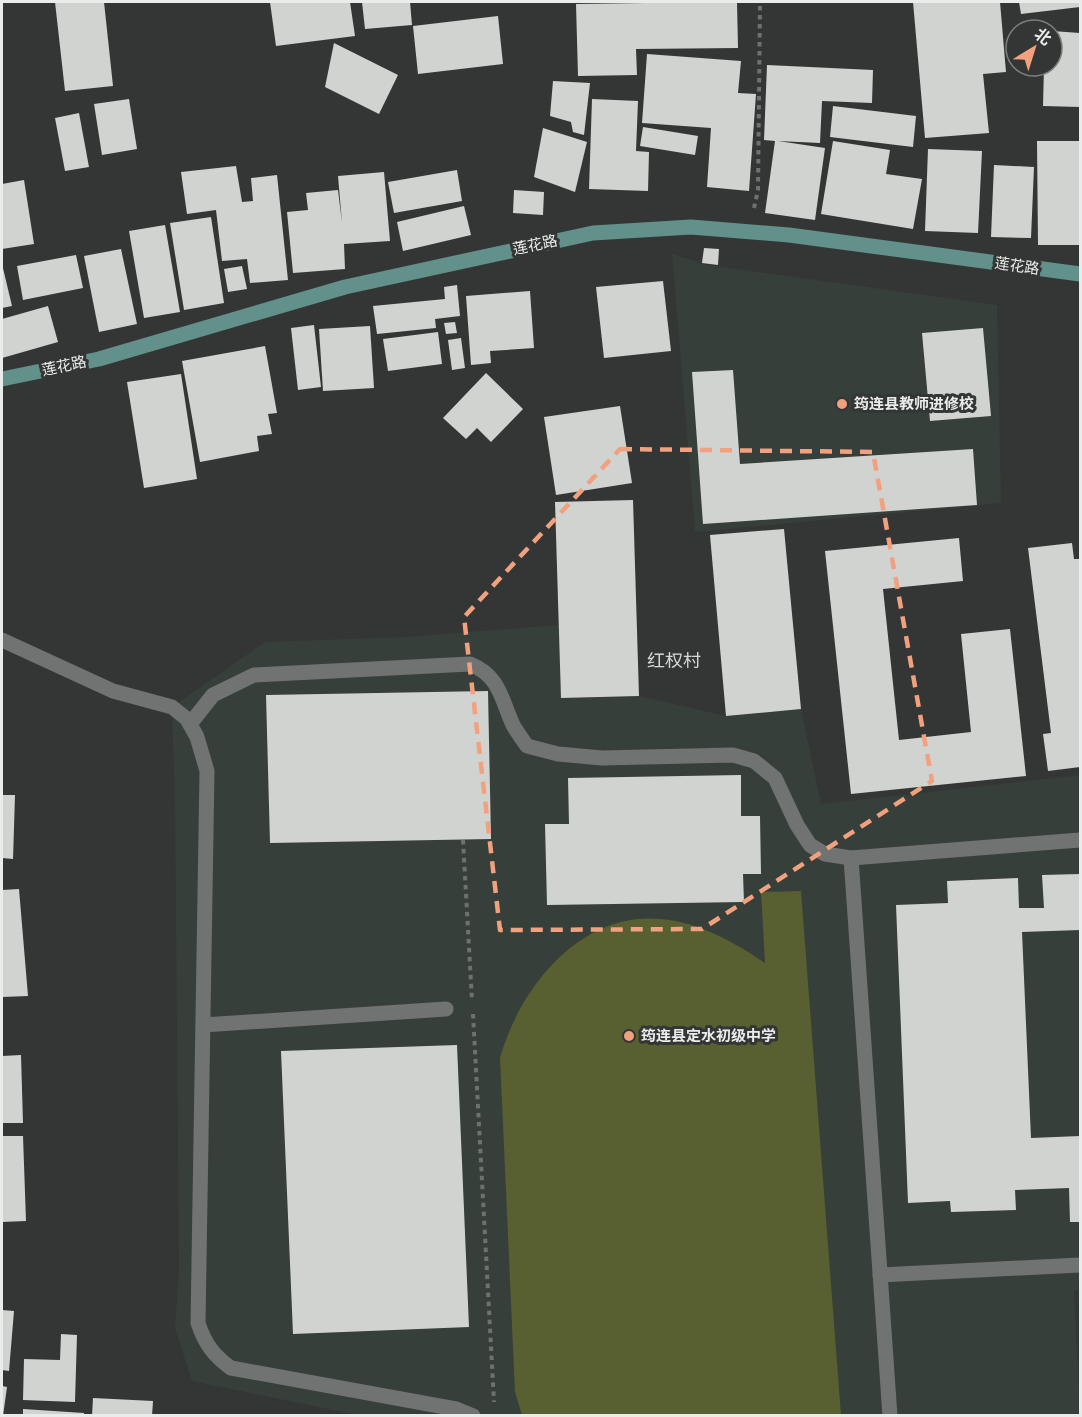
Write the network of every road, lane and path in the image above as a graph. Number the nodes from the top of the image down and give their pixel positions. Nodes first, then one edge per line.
1 (760, 2) edge
2 (748, 232) junction
3 (1080, 274) edge
4 (2, 379) edge
5 (2, 640) edge
6 (190, 724) junction
7 (463, 840) dead end
8 (1080, 840) edge
9 (850, 858) junction
10 (446, 1009) dead end
11 (203, 1025) junction
12 (1080, 1265) edge
13 (880, 1275) junction
14 (492, 1407) dead end
15 (473, 1416) edge
16 (890, 1416) edge

1 - 2 path
2 - 3 main road, 莲花路
2 - 4 main road, 莲花路
5 - 6 lane
6 - 9 lane
6 - 11 lane
7 - 14 path
8 - 9 lane
9 - 13 lane
10 - 11 lane
11 - 15 lane
12 - 13 lane
13 - 16 lane

